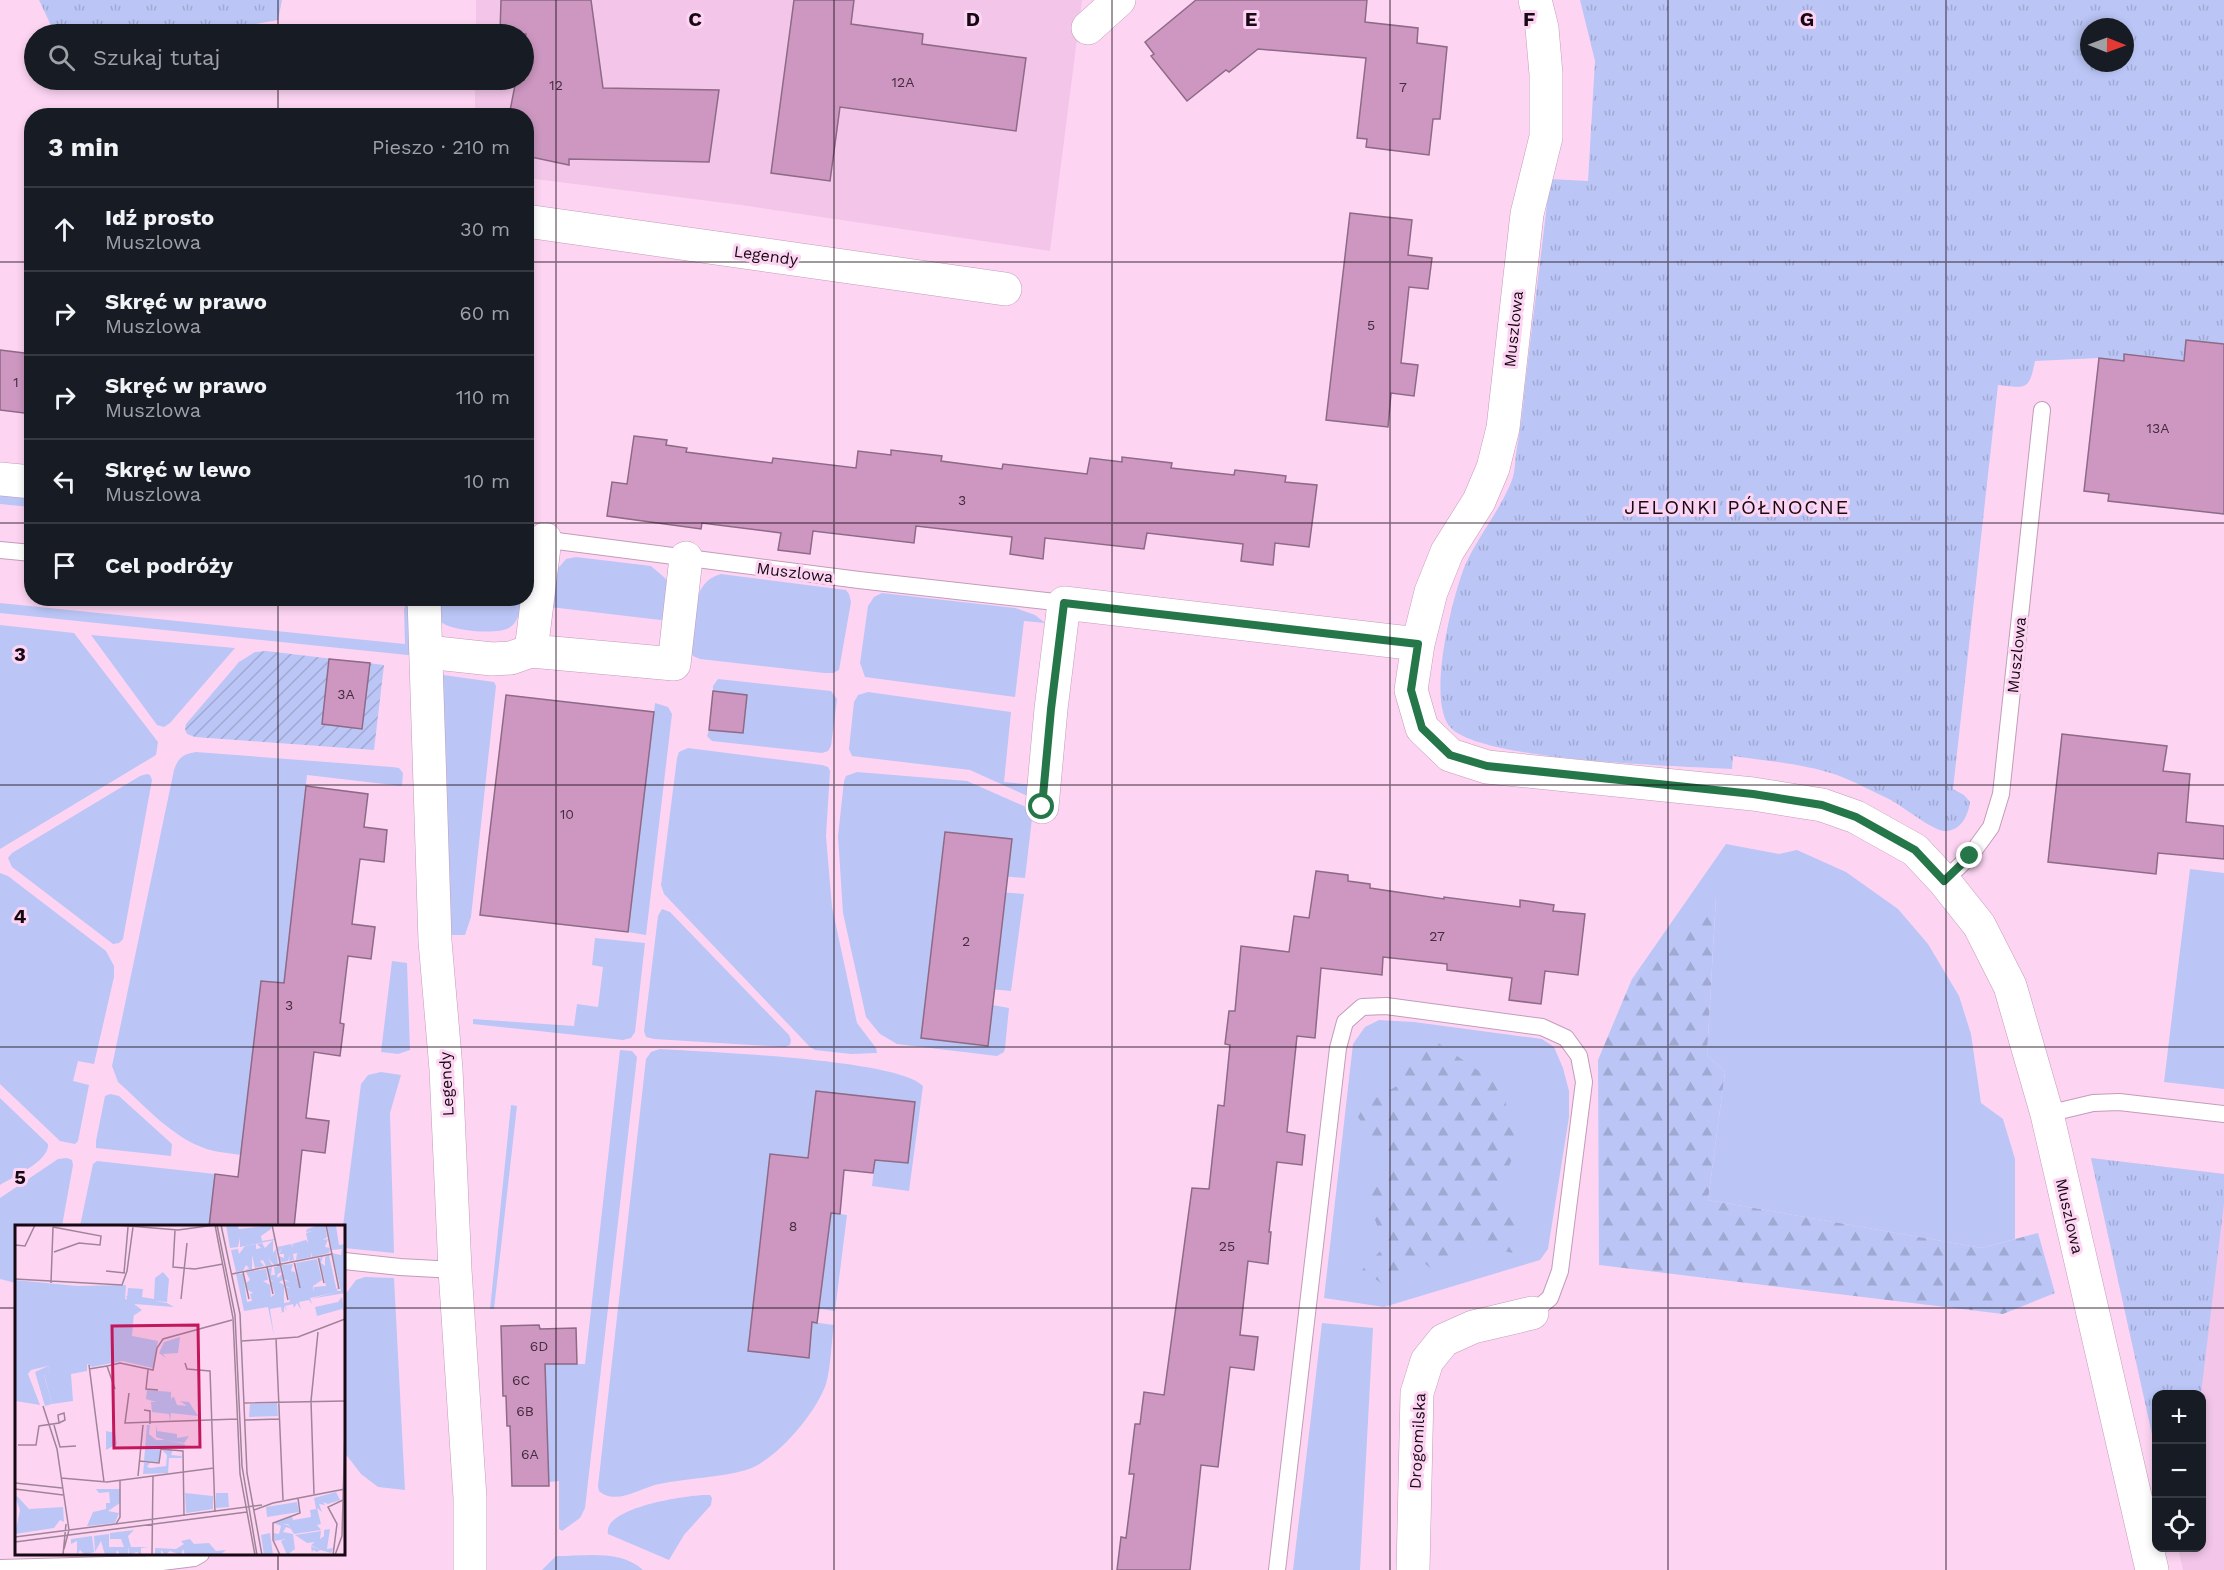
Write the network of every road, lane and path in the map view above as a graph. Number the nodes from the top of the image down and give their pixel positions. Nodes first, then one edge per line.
1 (1119, 0) edge
2 (1535, 0) edge
3 (1088, 28) dead end
4 (534, 222) edge
5 (1005, 288) dead end
6 (2042, 410) dead end
7 (0, 479) edge
8 (24, 481) edge
9 (536, 538) edge
10 (0, 550) edge
11 (24, 553) edge
12 (686, 558) junction
13 (534, 583) edge
14 (1064, 603) junction
15 (424, 606) edge
16 (533, 606) edge
17 (1418, 644) junction
18 (531, 651) junction
19 (427, 652) junction
20 (1042, 807) dead end
21 (1944, 881) junction
22 (2047, 1114) junction
23 (2224, 1114) edge
24 (345, 1261) edge
25 (455, 1270) junction
26 (1532, 1313) joint
27 (199, 1555) edge
28 (0, 1568) edge
29 (470, 1570) edge
30 (1277, 1570) edge
31 (1413, 1570) edge
32 (2152, 1570) edge

1 - 3 street
2 - 17 street, Muszlowa
4 - 5 street, Legendy
6 - 21 lane, Muszlowa
7 - 8 street
9 - 12 lane, Muszlowa
9 - 13 street
10 - 11 lane
12 - 14 lane, Muszlowa
12 - 18 street
14 - 17 street, Muszlowa
14 - 20 street
15 - 19 street, Legendy
16 - 18 street
17 - 21 street, Muszlowa
18 - 19 street
19 - 25 street, Legendy
21 - 22 street, Muszlowa
22 - 23 lane
22 - 32 street, Muszlowa
24 - 25 lane
25 - 29 street, Legendy
26 - 30 lane
26 - 31 street, Drogomilska
27 - 28 lane

